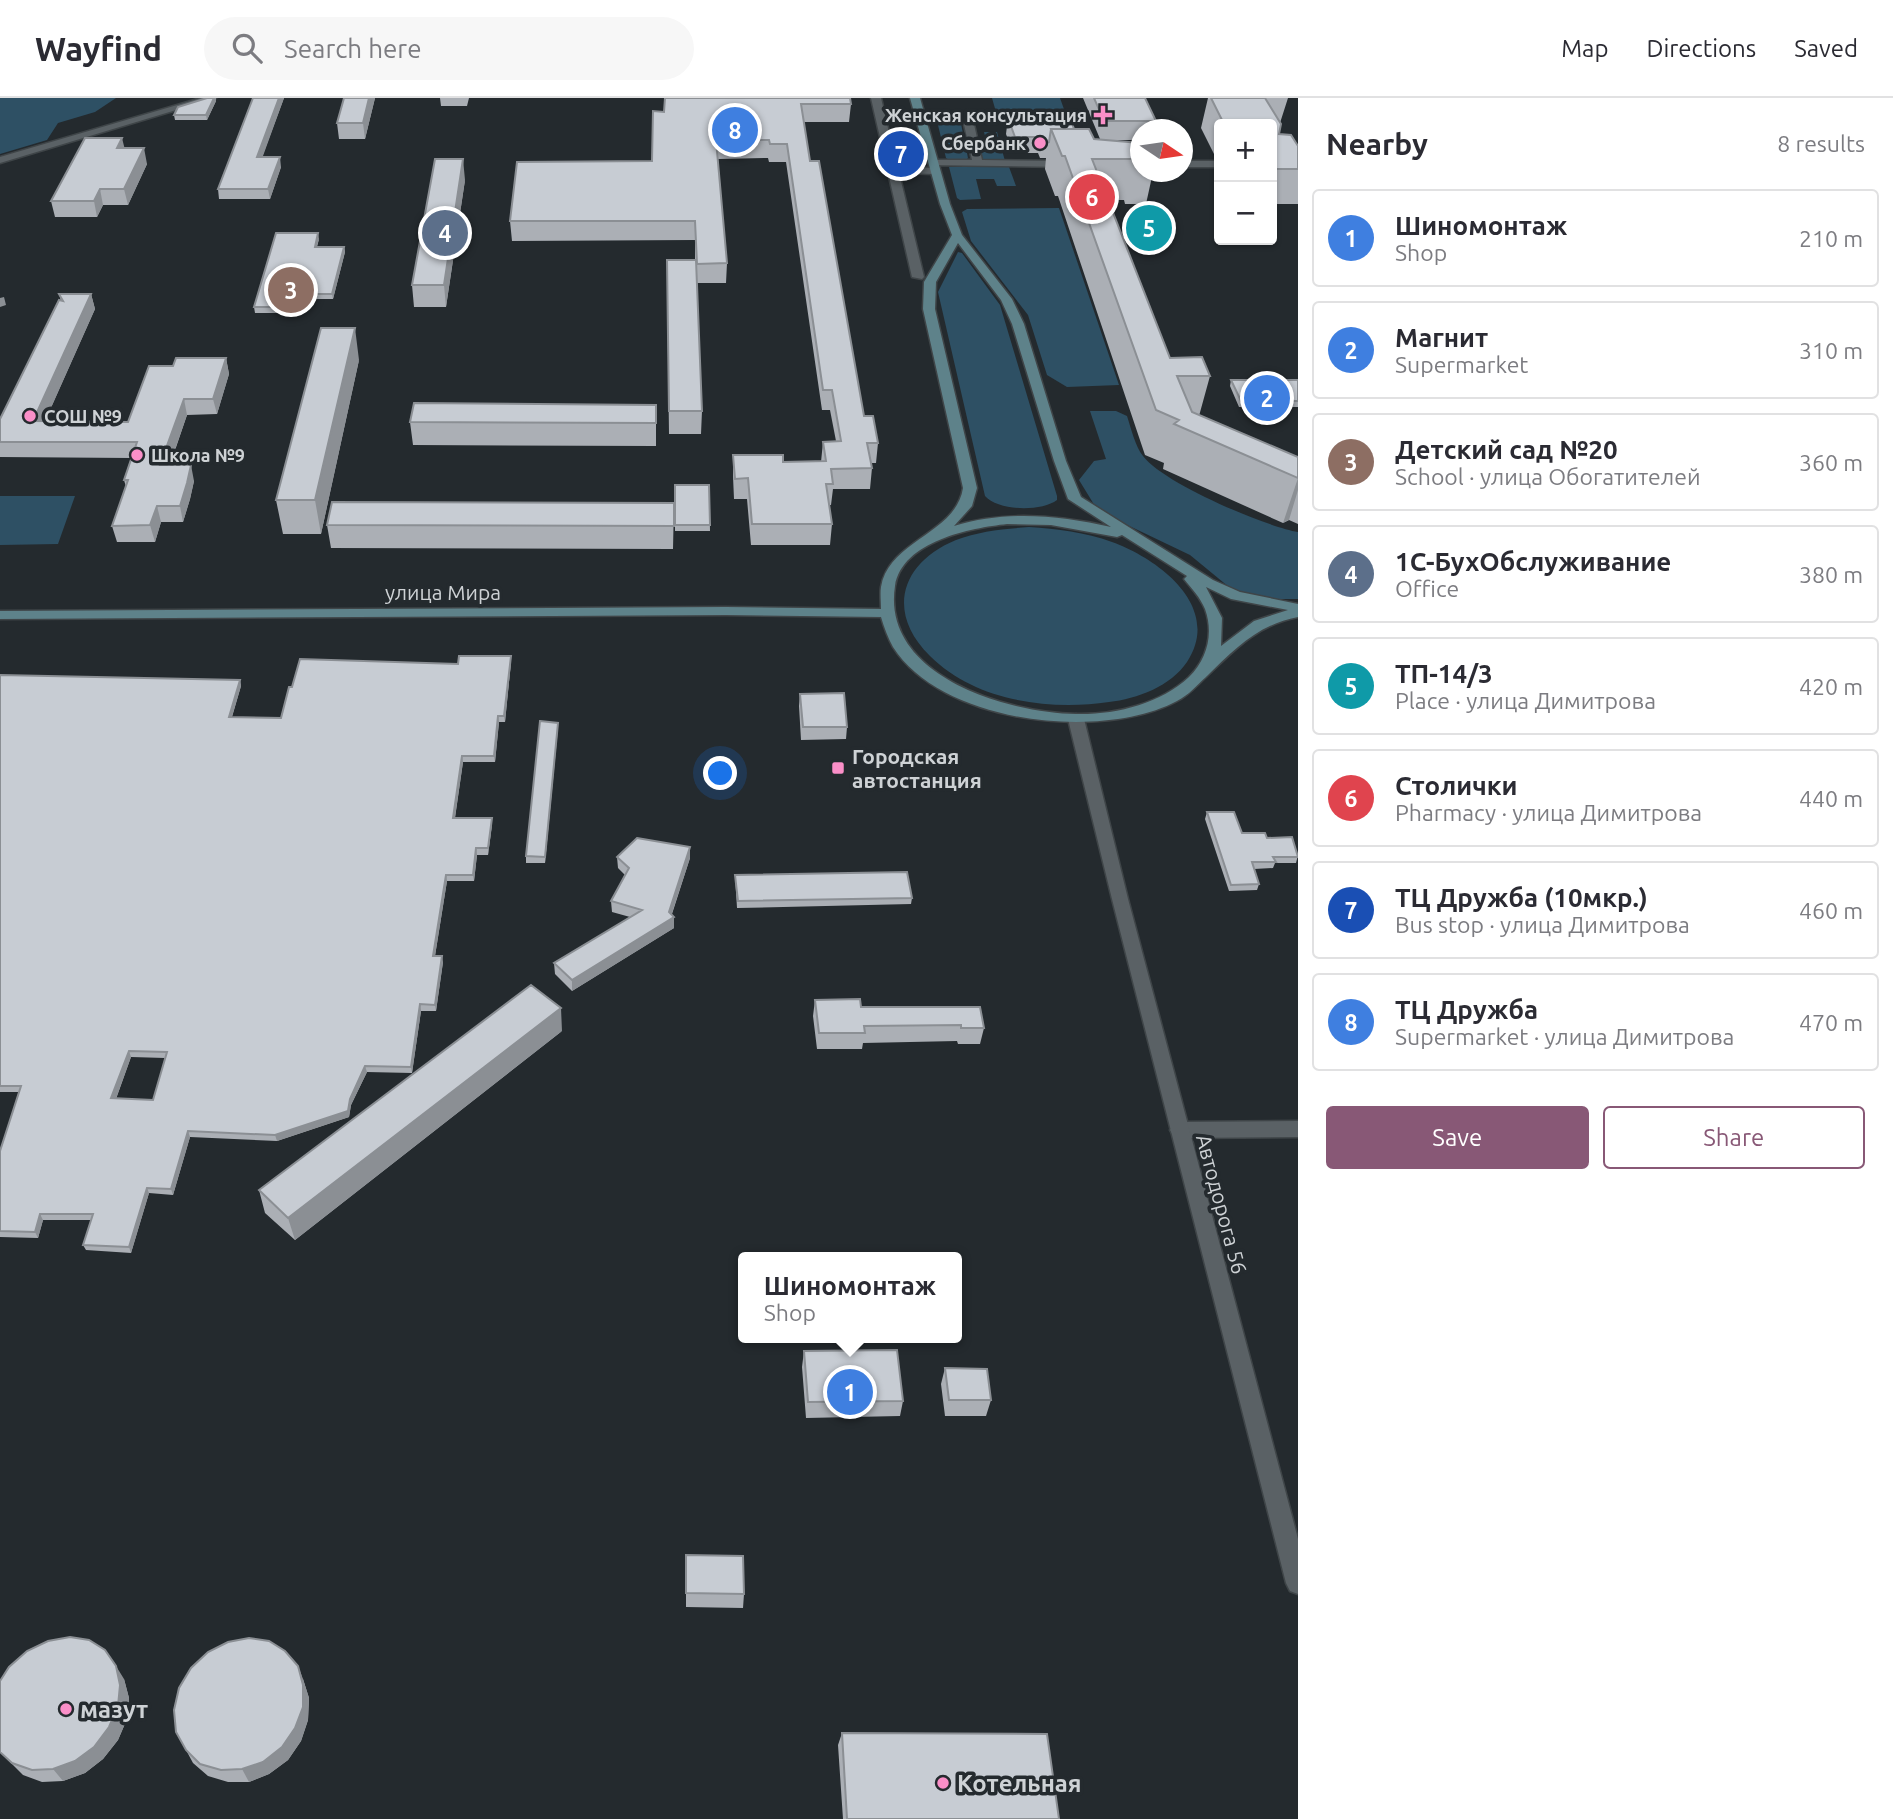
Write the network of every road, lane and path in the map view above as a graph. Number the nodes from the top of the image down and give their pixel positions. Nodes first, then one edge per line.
1 (211, 98) edge
2 (876, 98) edge
3 (915, 98) edge
4 (968, 120) dead end
5 (0, 160) edge
6 (978, 163) junction
7 (1079, 164) edge
8 (1193, 164) edge
9 (1214, 164) edge
10 (934, 167) junction
11 (893, 170) junction
12 (957, 235) junction
13 (918, 277) dead end
14 (935, 536) junction
15 (1152, 548) junction
16 (1178, 565) junction
17 (1298, 611) edge
18 (885, 613) junction
19 (0, 615) edge
20 (1208, 667) junction
21 (1076, 719) junction
22 (1180, 1129) junction
23 (1298, 1129) edge
24 (1298, 1583) edge

1 - 5 street
2 - 11 street
3 - 10 main road
4 - 6 street
6 - 7 street
6 - 10 street
8 - 9 street
10 - 11 street
10 - 12 main road
11 - 13 street
12 - 14 main road
12 - 15 main road
14 - 15 main road
14 - 18 main road
15 - 16 main road
16 - 17 main road
16 - 20 main road
17 - 20 main road
18 - 19 main road, улица Мира
18 - 21 main road
20 - 21 main road
21 - 22 street, Автодорога 56
22 - 23 street
22 - 24 street, Автодорога 56

